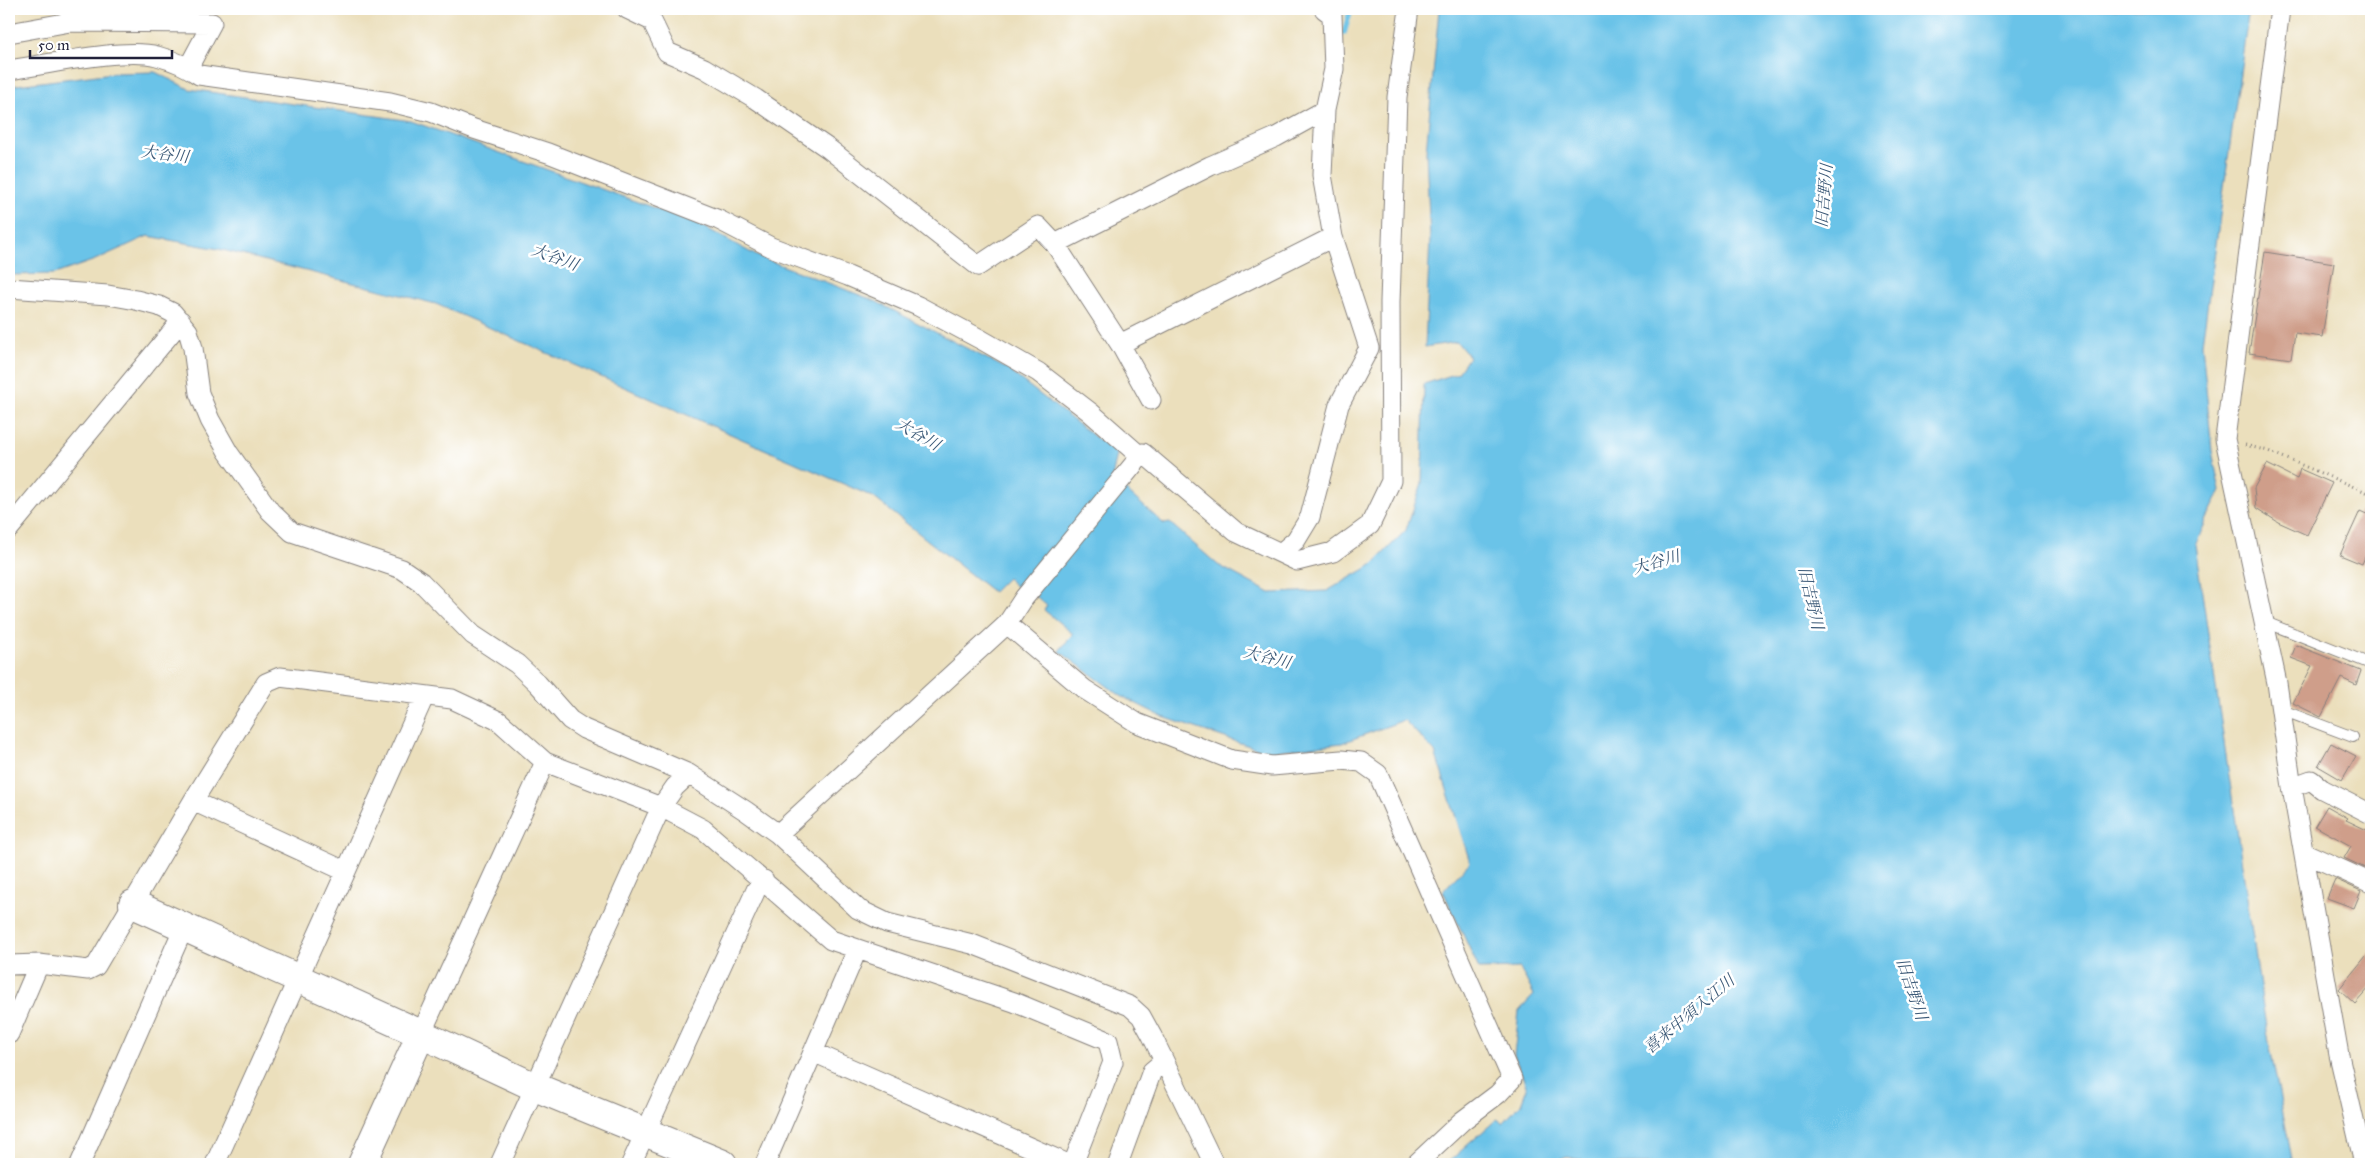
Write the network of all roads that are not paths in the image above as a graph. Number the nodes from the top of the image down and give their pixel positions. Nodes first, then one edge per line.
1 (627, 9) edge
2 (1324, 9) edge
3 (1409, 9) edge
4 (2280, 9) edge
5 (216, 16) edge
6 (9, 33) edge
7 (188, 68) junction
8 (9, 70) edge
9 (1324, 110) junction
10 (1333, 237) junction
11 (1055, 244) junction
12 (9, 288) edge
13 (181, 321) junction
14 (1120, 344) junction
15 (1151, 400) dead end
16 (1136, 462) junction
17 (9, 529) edge
18 (1282, 552) junction
19 (2264, 622) junction
20 (1007, 624) junction
21 (2371, 664) edge
22 (424, 697) junction
23 (2282, 710) junction
24 (2353, 737) dead end
25 (545, 762) junction
26 (689, 774) junction
27 (2292, 786) junction
28 (193, 801) junction
29 (661, 807) junction
30 (2371, 814) edge
31 (778, 834) junction
32 (2304, 853) junction
33 (345, 871) junction
34 (764, 880) junction
35 (2371, 883) edge
36 (133, 904) junction
37 (184, 926) junction
38 (857, 950) junction
39 (39, 964) junction
40 (9, 965) edge
41 (298, 978) junction
42 (9, 1034) edge
43 (421, 1034) junction
44 (813, 1052) junction
45 (1164, 1061) junction
46 (535, 1087) junction
47 (645, 1133) junction
48 (80, 1164) edge
49 (215, 1164) edge
50 (362, 1164) edge
51 (500, 1164) edge
52 (631, 1164) edge
53 (723, 1164) edge
54 (765, 1164) edge
55 (1068, 1164) edge
56 (1073, 1164) edge
57 (1118, 1164) edge
58 (1214, 1164) edge
59 (1416, 1164) edge
60 (2364, 1164) edge

1 - 11 street
2 - 9 street
3 - 18 street
4 - 19 street
5 - 6 street
5 - 7 street
7 - 8 street
7 - 16 street
9 - 10 street
9 - 11 street
10 - 14 street
10 - 18 street
11 - 14 street
12 - 13 street
13 - 17 street
13 - 26 street
14 - 15 street
16 - 18 street
16 - 20 street
19 - 21 lane
19 - 23 street
20 - 31 street
20 - 59 street
22 - 25 street
22 - 28 street
22 - 33 street
23 - 24 lane
23 - 27 street
25 - 29 street
25 - 43 street
26 - 29 street
26 - 31 street
27 - 30 street
27 - 32 street
28 - 33 street
28 - 36 street
29 - 34 street
29 - 46 street
31 - 45 street
32 - 35 street
32 - 60 street
33 - 41 street
34 - 38 street
34 - 47 street
36 - 37 street
36 - 39 street
37 - 41 street
37 - 48 street
38 - 44 street
38 - 56 street
39 - 40 street
39 - 42 street
41 - 43 street
41 - 49 street
43 - 46 street
43 - 50 street
44 - 54 street
44 - 55 street
45 - 57 street
45 - 58 street
46 - 47 street
46 - 51 street
47 - 52 street
47 - 53 street

